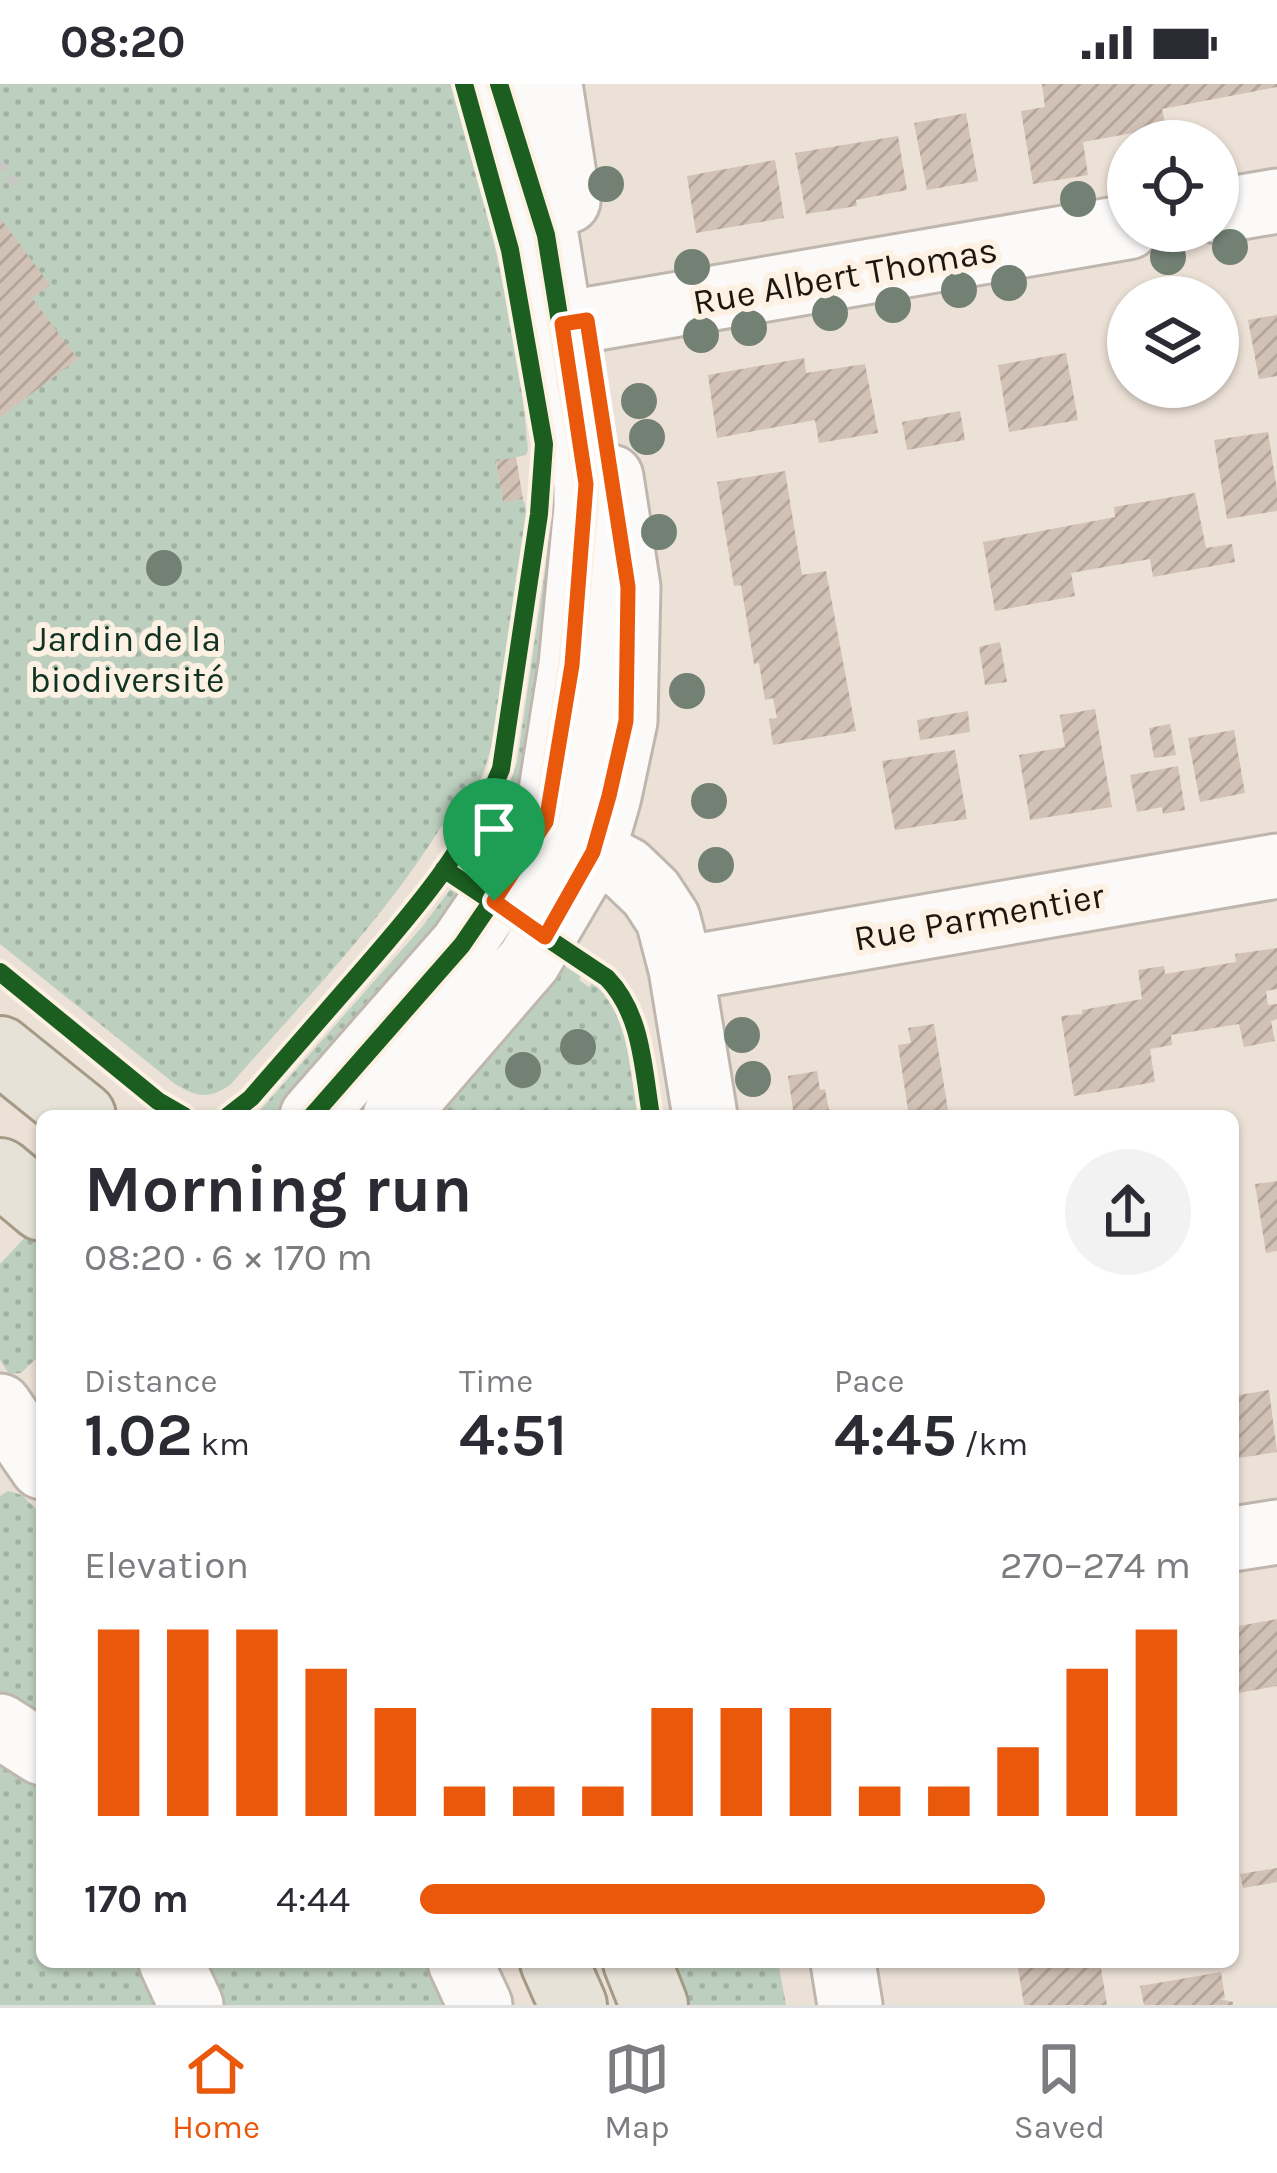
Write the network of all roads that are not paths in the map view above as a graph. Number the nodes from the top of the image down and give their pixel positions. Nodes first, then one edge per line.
1 (500, 84) edge
2 (550, 84) edge
3 (1277, 201) edge
4 (1239, 208) edge
5 (1107, 231) edge
6 (574, 322) junction
7 (570, 837) junction
8 (1277, 866) edge
9 (681, 969) junction
10 (0, 1050) edge
11 (75, 1110) edge
12 (317, 1110) edge
13 (400, 1110) edge
14 (704, 1110) edge
15 (0, 1172) edge
16 (36, 1202) edge
17 (36, 1377) edge
18 (0, 1407) edge
19 (30, 1464) edge
20 (1277, 1532) edge
21 (1239, 1538) edge
22 (0, 1726) edge
23 (36, 1747) edge
24 (174, 1968) edge
25 (463, 1968) edge
26 (557, 1968) edge
27 (639, 1968) edge
28 (844, 1968) edge
29 (191, 2005) edge
30 (480, 2005) edge
31 (573, 2005) edge
32 (654, 2005) edge
33 (850, 2005) edge

1 - 6 street
2 - 6 street
3 - 4 street
5 - 6 street, Rue Albert Thomas
6 - 7 street
7 - 9 street
7 - 12 street
7 - 13 street
8 - 9 street, Rue Parmentier
9 - 14 street
10 - 11 main road
15 - 16 main road
17 - 18 street
18 - 19 street
20 - 21 street
22 - 23 street
24 - 29 street
25 - 30 street
26 - 31 main road
27 - 32 main road
28 - 33 street

